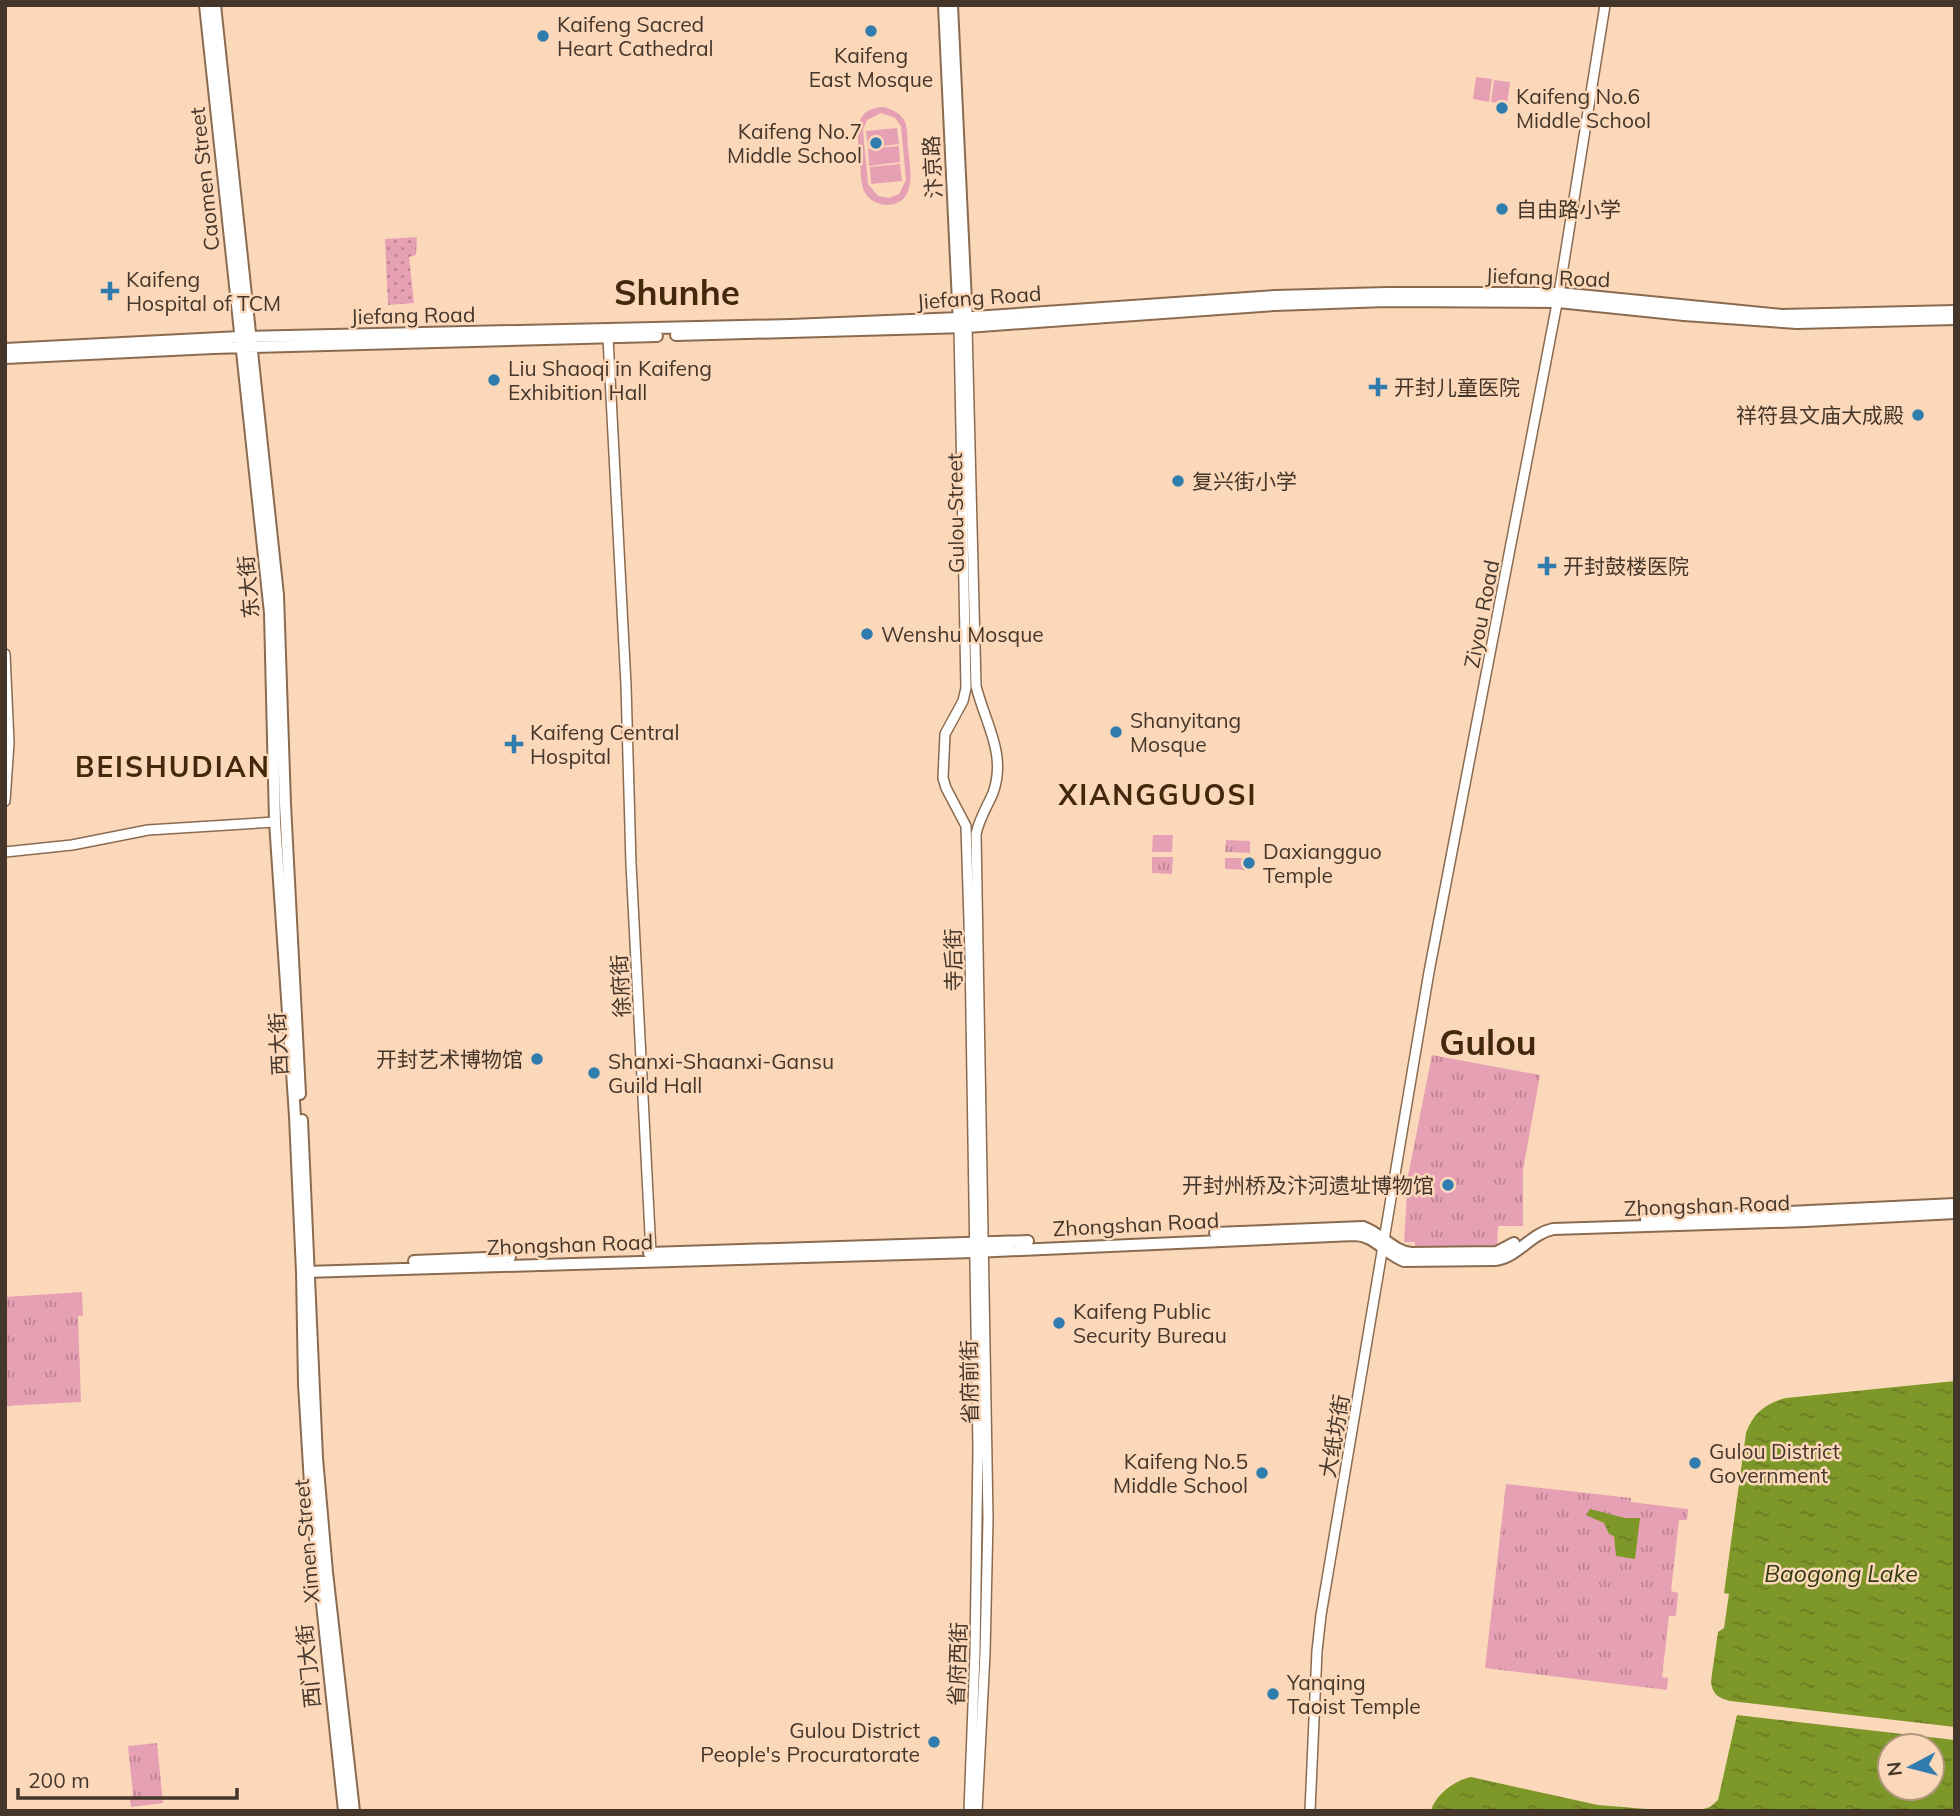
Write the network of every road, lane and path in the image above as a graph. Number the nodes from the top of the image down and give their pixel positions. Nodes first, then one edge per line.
1 (205, 5) edge
2 (215, 5) edge
3 (944, 5) edge
4 (952, 5) edge
5 (1605, 5) edge
6 (1558, 298) junction
7 (1955, 311) edge
8 (1955, 320) edge
9 (963, 322) junction
10 (608, 338) junction
11 (246, 343) junction
12 (5, 349) edge
13 (5, 358) edge
14 (5, 654) edge
15 (966, 679) joint
16 (980, 698) joint
17 (5, 801) edge
18 (280, 822) junction
19 (5, 852) edge
20 (1955, 1204) edge
21 (1955, 1213) edge
22 (1386, 1239) junction
23 (979, 1247) junction
24 (651, 1253) junction
25 (306, 1269) junction
26 (983, 1519) junction
27 (344, 1811) edge
28 (354, 1811) edge
29 (969, 1811) edge
30 (977, 1811) edge
31 (1310, 1811) edge

1 - 11 main road, Caomen Street
2 - 11 main road, Caomen Street
3 - 9 main road, 汴京路
4 - 9 main road, 汴京路
5 - 6 street, Ziyou Road
6 - 7 main road, Jiefang Road
6 - 8 main road, Jiefang Road
6 - 9 main road, Jiefang Road
6 - 22 street, Ziyou Road
9 - 10 main road, Jiefang Road
9 - 11 main road, Jiefang Road
9 - 15 street, Gulou Street
9 - 16 street, Gulou Street
10 - 11 main road, Jiefang Road
10 - 24 street, 徐府街
11 - 12 main road, Jiefang Road
11 - 13 main road, Jiefang Road
11 - 18 main road, 东大街
14 - 17 street
15 - 23 street, 寺后街
16 - 23 street, 寺后街
18 - 19 street
18 - 25 main road, 西大街
20 - 22 main road, Zhongshan Road
21 - 22 main road, Zhongshan Road
22 - 23 main road, Zhongshan Road
22 - 31 street, 大纸坊街
23 - 24 main road, Zhongshan Road
23 - 25 main road, Zhongshan Road
23 - 26 street, 省府前街
24 - 25 main road, Zhongshan Road
25 - 27 main road, 西门大街
25 - 28 main road, Ximen Street
26 - 29 street, 省府西街
26 - 30 street, 省府西街

